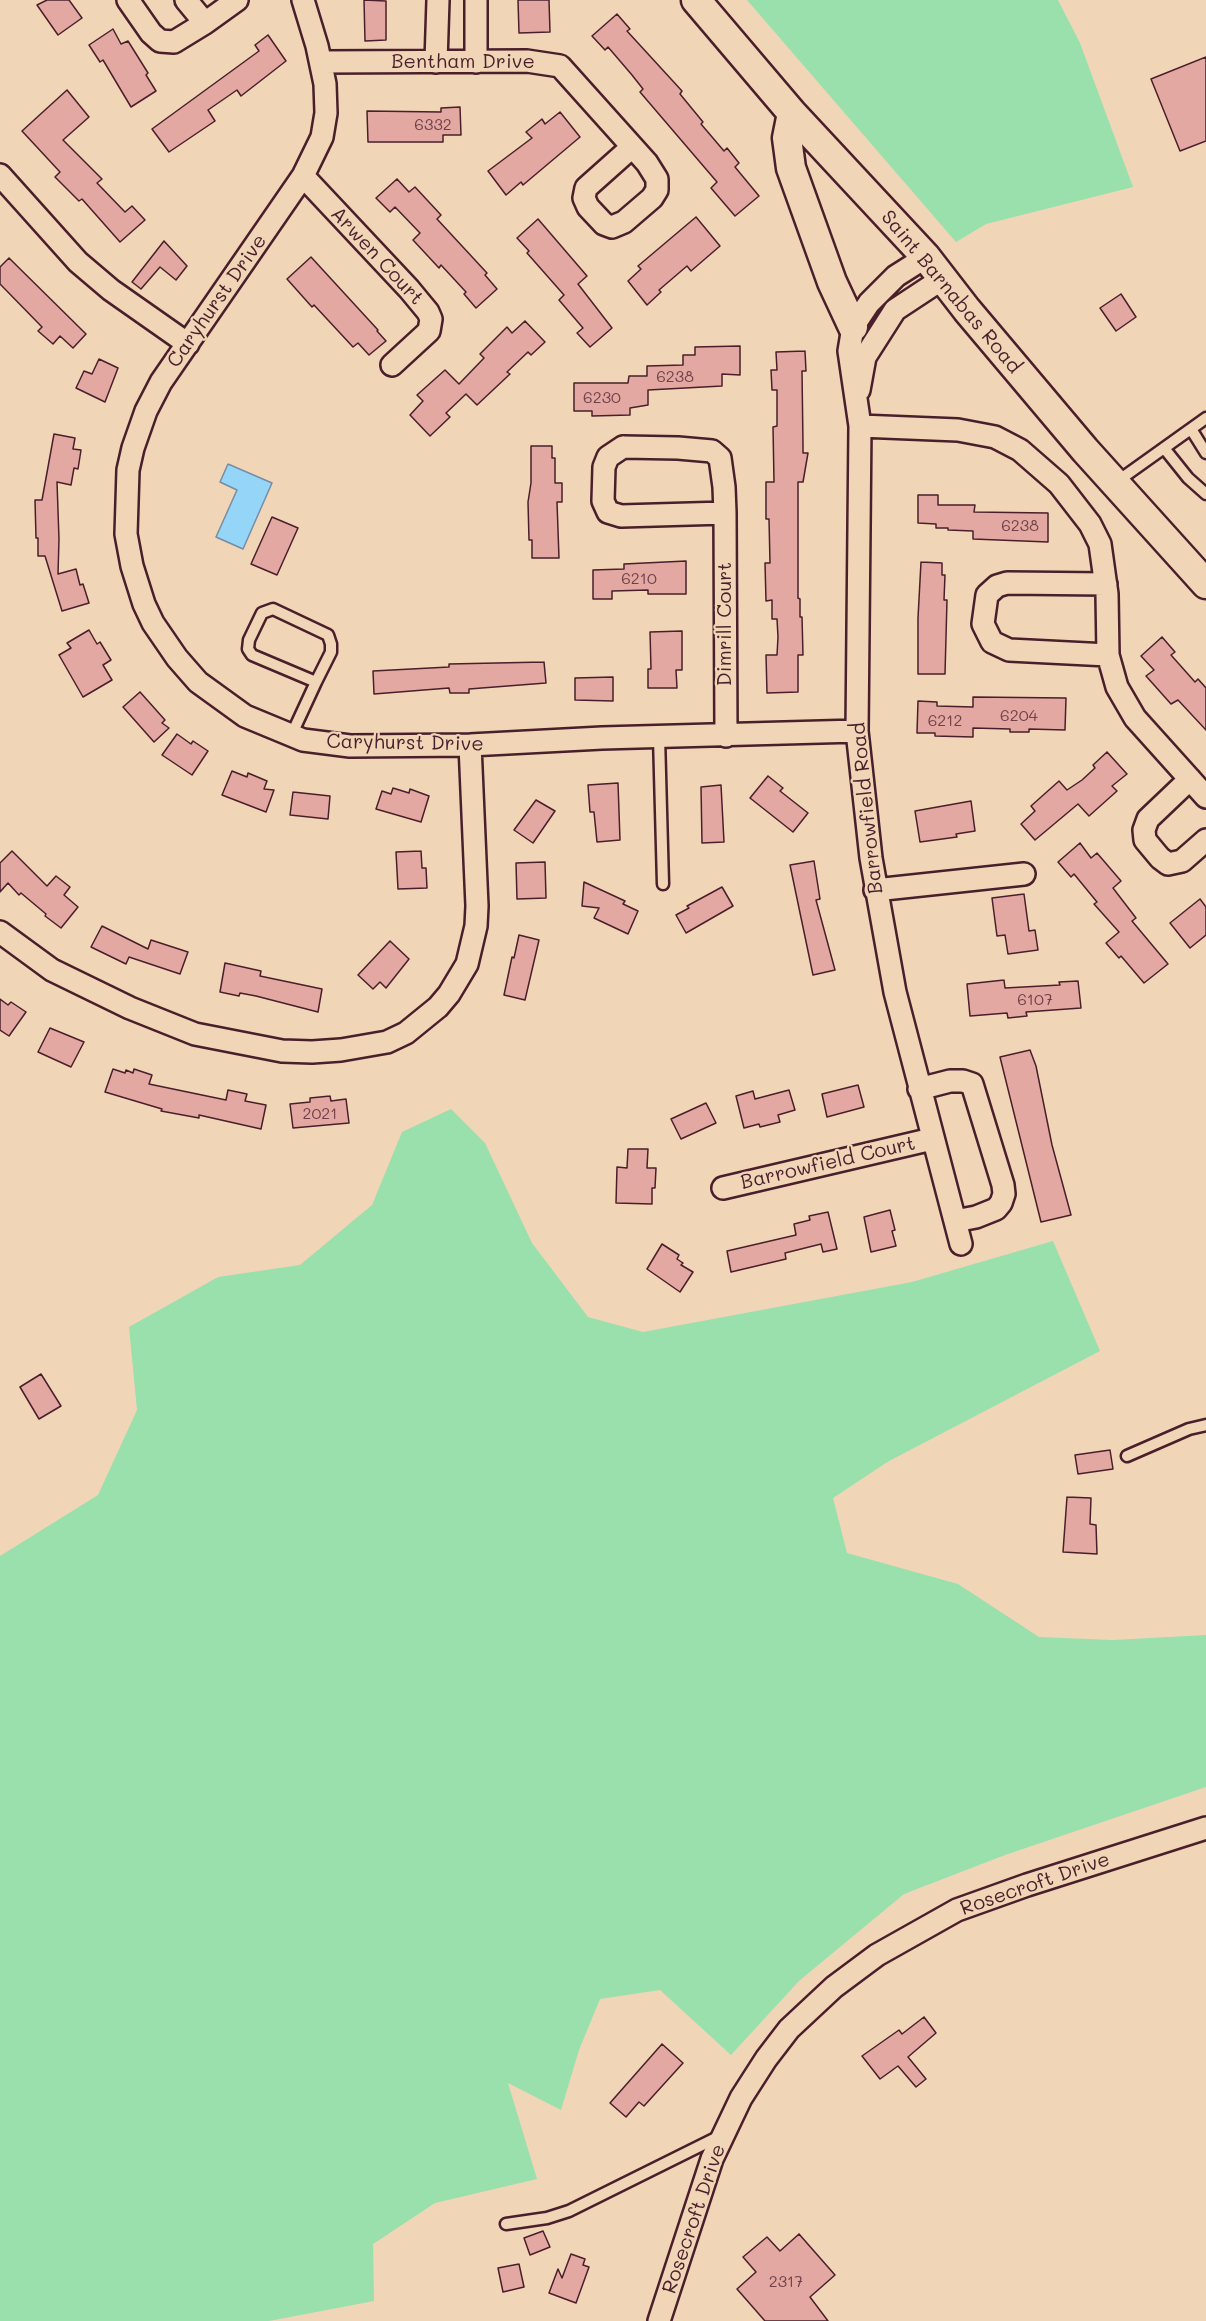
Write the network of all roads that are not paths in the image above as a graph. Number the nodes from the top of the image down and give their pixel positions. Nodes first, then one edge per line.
1 (128, 0) edge
2 (186, 0) edge
3 (237, 0) edge
4 (303, 0) edge
5 (438, 0) edge
6 (476, 0) edge
7 (696, 0) edge
8 (205, 23) junction
9 (321, 62) junction
10 (436, 62) junction
11 (476, 62) junction
12 (792, 113) junction
13 (632, 147) junction
14 (0, 175) edge
15 (303, 176) junction
16 (934, 268) junction
17 (853, 327) junction
18 (188, 344) junction
19 (392, 365) dead end
20 (857, 400) junction
21 (1206, 418) edge
22 (860, 426) junction
23 (1191, 429) junction
24 (1164, 448) junction
25 (1206, 453) edge
26 (1114, 483) junction
27 (1206, 494) edge
28 (724, 513) junction
29 (1106, 584) junction
30 (1206, 584) edge
31 (1108, 655) junction
32 (316, 682) junction
33 (857, 731) junction
34 (291, 736) junction
35 (726, 736) junction
36 (659, 737) junction
37 (470, 745) junction
38 (1190, 779) junction
39 (1206, 797) edge
40 (1206, 840) edge
41 (1024, 874) dead end
42 (663, 884) dead end
43 (875, 890) junction
44 (0, 932) edge
45 (919, 1089) junction
46 (932, 1139) junction
47 (723, 1188) dead end
48 (955, 1221) junction
49 (961, 1244) dead end
50 (1206, 1425) edge
51 (1127, 1456) dead end
52 (1206, 1828) edge
53 (723, 2135) junction
54 (506, 2224) dead end
55 (659, 2321) edge

1 - 8 street
2 - 8 street
3 - 8 street
4 - 9 street, Caryhurst Drive
5 - 10 street
6 - 11 street
7 - 12 main road, Saint Barnabas Road
9 - 10 street, Bentham Drive
9 - 15 street, Caryhurst Drive
10 - 11 street, Bentham Drive
11 - 13 street, Bentham Drive
12 - 16 main road, Saint Barnabas Road
12 - 17 main road
13 - 13 street, Bentham Drive
14 - 18 street
15 - 18 street, Caryhurst Drive
15 - 19 street, Arwen Court
16 - 17 street, Barrowfield Road
16 - 20 street, Barrowfield Road
16 - 26 main road, Saint Barnabas Road
17 - 20 street, Barrowfield Road
18 - 34 street, Caryhurst Drive
20 - 22 street, Barrowfield Road
21 - 23 lane
22 - 29 street
22 - 33 street, Barrowfield Road
23 - 24 lane
23 - 25 lane
24 - 26 lane
24 - 27 lane
26 - 30 main road, Saint Barnabas Road
28 - 28 street, Dimrill Court
28 - 35 street, Dimrill Court
29 - 31 street
29 - 31 street
31 - 38 street
32 - 32 lane
32 - 34 lane
33 - 35 street, Caryhurst Drive
33 - 43 street, Barrowfield Road
34 - 37 street, Caryhurst Drive
35 - 36 street, Caryhurst Drive
36 - 37 street, Caryhurst Drive
36 - 42 lane
37 - 44 street
38 - 39 street
38 - 40 street
41 - 43 street
43 - 45 street, Barrowfield Road
45 - 46 street, Barrowfield Road
45 - 48 street
46 - 47 street, Barrowfield Court
46 - 48 street, Barrowfield Court
48 - 49 street, Barrowfield Court
50 - 51 lane
52 - 53 street, Rosecroft Drive
53 - 54 lane
53 - 55 street, Rosecroft Drive

